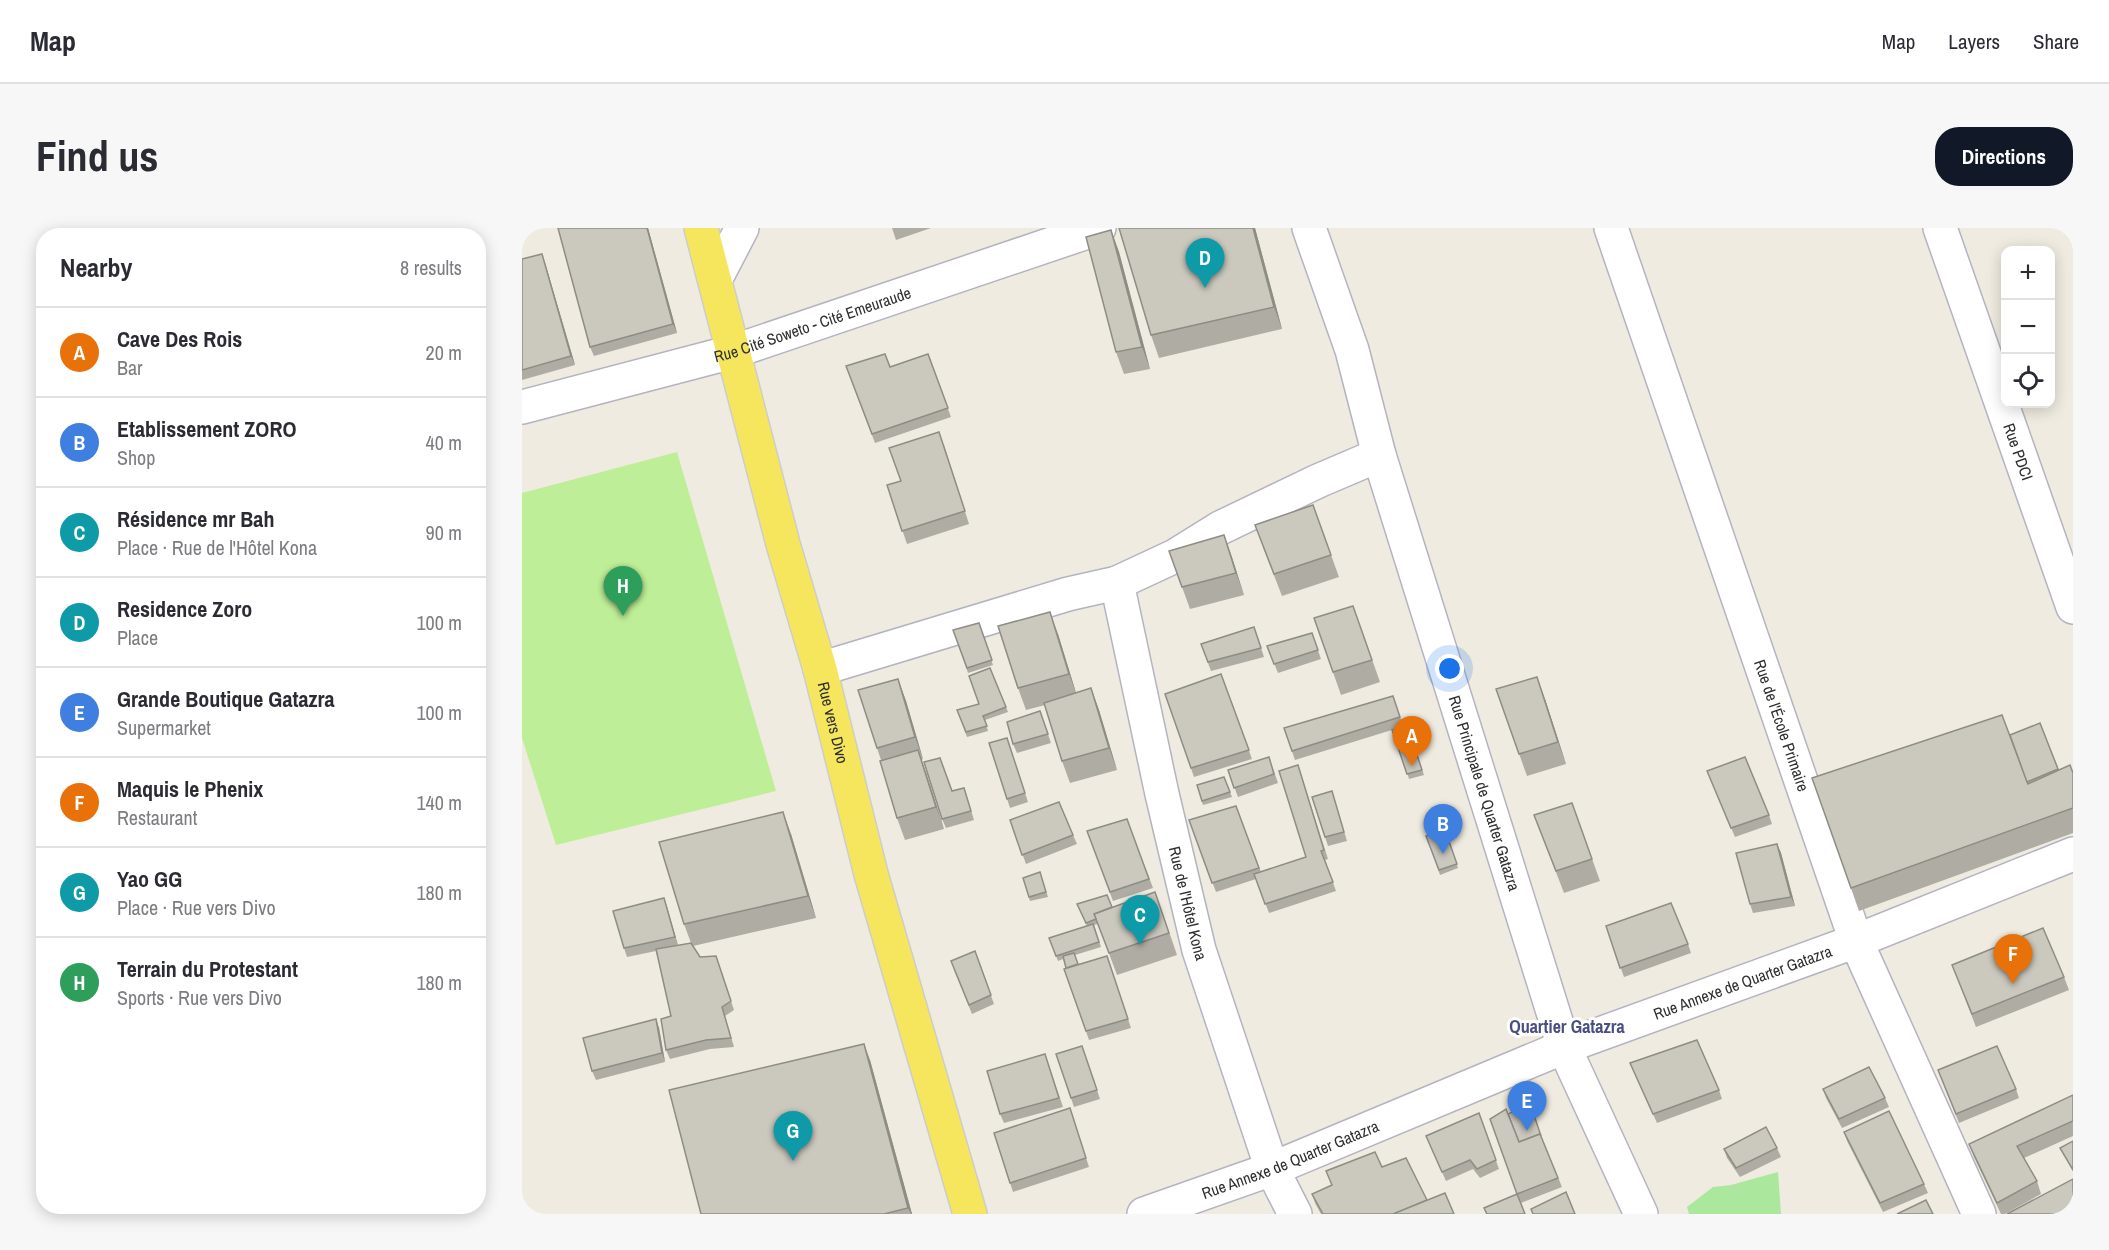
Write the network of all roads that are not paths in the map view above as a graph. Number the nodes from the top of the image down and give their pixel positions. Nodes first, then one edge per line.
1 (701, 228) edge
2 (742, 228) edge
3 (1099, 228) edge
4 (1309, 228) edge
5 (1611, 228) edge
6 (1941, 228) edge
7 (715, 280) junction
8 (732, 352) junction
9 (522, 407) edge
10 (1379, 456) junction
11 (1117, 583) junction
12 (2073, 607) edge
13 (820, 669) junction
14 (2073, 854) edge
15 (1856, 941) junction
16 (1564, 1047) junction
17 (1272, 1169) junction
18 (970, 1214) edge
19 (1144, 1214) edge
20 (1295, 1214) edge
21 (1641, 1214) edge
22 (1979, 1214) edge

1 - 7 main road, Rue vers Divo
2 - 7 street
3 - 8 street, Rue Cité Soweto - Cité Emeuraude
4 - 10 street, Rue Principale de Quarter Gatazra
5 - 15 street, Rue de l'École Primaire
6 - 12 street, Rue PDCI
7 - 8 main road, Rue vers Divo
8 - 9 street, Rue Cité Soweto - Cité Emeuraude
8 - 13 main road, Rue vers Divo
10 - 11 street
10 - 16 street, Rue Principale de Quarter Gatazra
11 - 13 street
11 - 17 street, Rue de l'Hôtel Kona
13 - 18 main road, Rue vers Divo
14 - 15 street, Rue Annexe de Quarter Gatazra
15 - 16 street, Rue Annexe de Quarter Gatazra
15 - 22 street, Rue de l'École Primaire
16 - 17 street, Rue Annexe de Quarter Gatazra
16 - 21 street, Rue Principale de Quarter Gatazra
17 - 19 street, Rue Annexe de Quarter Gatazra
17 - 20 street, Rue de l'Hôtel Kona

